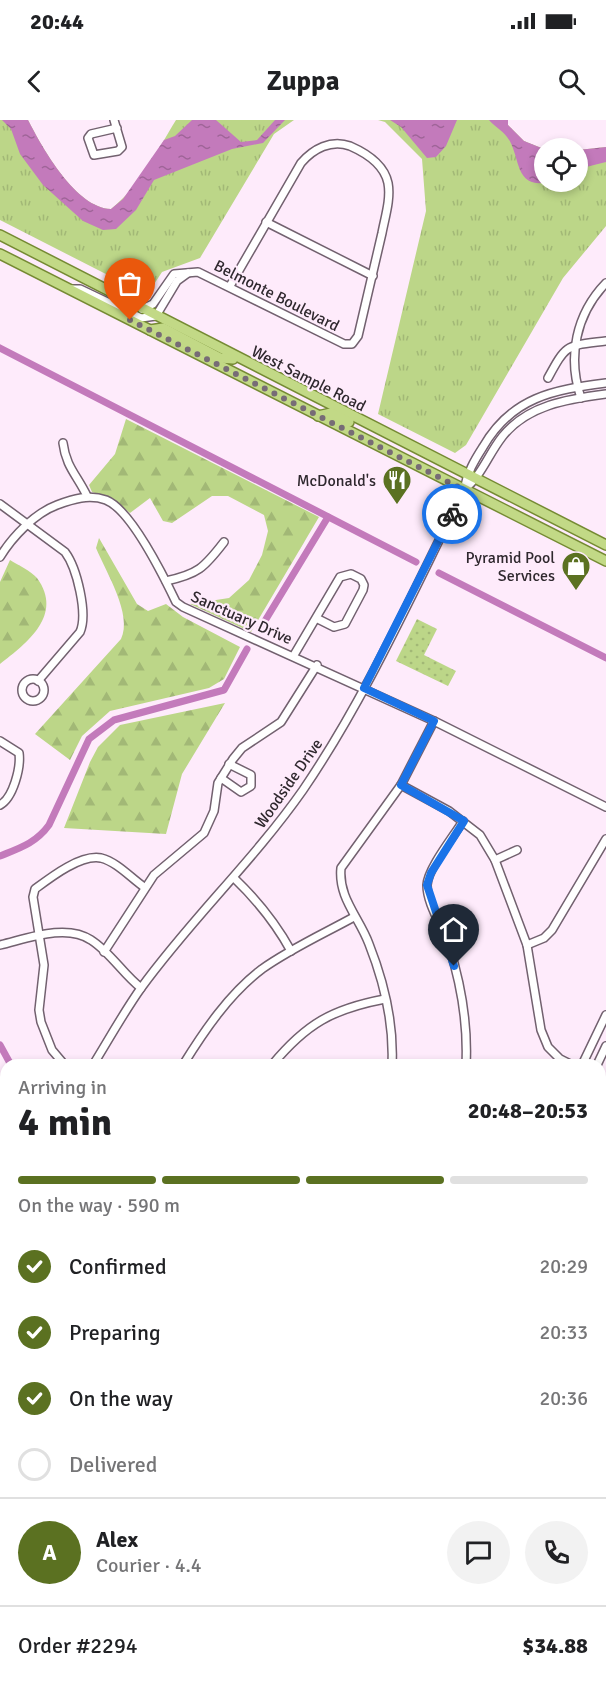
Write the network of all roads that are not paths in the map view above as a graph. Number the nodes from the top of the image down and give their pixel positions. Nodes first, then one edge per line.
1 (114, 120) edge
2 (117, 128) junction
3 (266, 222) junction
4 (0, 235) edge
5 (0, 254) edge
6 (190, 271) junction
7 (373, 276) junction
8 (606, 283) edge
9 (230, 286) junction
10 (70, 289) junction
11 (142, 309) junction
12 (156, 316) junction
13 (150, 330) junction
14 (606, 341) edge
15 (575, 345) junction
16 (238, 359) junction
17 (548, 378) dead end
18 (606, 383) edge
19 (577, 387) junction
20 (606, 394) edge
21 (581, 398) junction
22 (318, 416) junction
23 (365, 423) junction
24 (63, 442) dead end
25 (467, 474) junction
26 (477, 479) junction
27 (464, 490) junction
28 (87, 496) junction
29 (0, 504) edge
30 (29, 525) junction
31 (224, 542) dead end
32 (606, 545) edge
33 (0, 557) edge
34 (606, 561) edge
35 (166, 581) junction
36 (316, 618) junction
37 (294, 655) junction
38 (317, 666) junction
39 (38, 681) dead end
40 (364, 688) junction
41 (434, 721) junction
42 (0, 741) edge
43 (229, 764) junction
44 (221, 778) junction
45 (401, 785) junction
46 (0, 806) edge
47 (606, 807) edge
48 (464, 821) junction
49 (606, 839) edge
50 (516, 850) dead end
51 (495, 860) junction
52 (234, 878) junction
53 (144, 887) junction
54 (354, 918) junction
55 (40, 936) junction
56 (0, 945) edge
57 (527, 945) junction
58 (291, 951) junction
59 (104, 952) junction
60 (141, 988) junction
61 (385, 999) junction
62 (606, 1015) edge
63 (60, 1059) edge
64 (97, 1059) edge
65 (187, 1059) edge
66 (277, 1059) edge
67 (392, 1059) edge
68 (466, 1059) edge
69 (560, 1059) edge
70 (585, 1059) edge

1 - 2 street
2 - 2 street
3 - 7 street
3 - 7 street
3 - 9 street
4 - 11 main road, West Sample Road
5 - 10 main road, West Sample Road
6 - 9 street, Belmonte Boulevard
6 - 11 street, Belmonte Boulevard
6 - 12 street, Belmonte Boulevard
7 - 9 street, Belmonte Boulevard
8 - 15 street
10 - 12 street
10 - 13 main road, West Sample Road
11 - 12 main road, West Sample Road
12 - 16 main road, West Sample Road
13 - 16 main road
13 - 22 main road, West Sample Road
14 - 15 street
15 - 17 street
15 - 19 street
16 - 23 main road, West Sample Road
18 - 19 street
19 - 21 street
19 - 25 street
20 - 21 street
21 - 26 street
22 - 23 main road
22 - 27 main road, West Sample Road
23 - 25 main road, West Sample Road
24 - 28 street
25 - 26 main road, West Sample Road
25 - 27 street
26 - 27 street
26 - 32 main road, West Sample Road
27 - 34 main road, West Sample Road
27 - 40 street, Woodside Drive
28 - 30 street
28 - 35 street, Sanctuary Drive
29 - 30 street
30 - 33 street
30 - 39 street
31 - 35 street
35 - 37 street, Sanctuary Drive
36 - 36 street
36 - 37 street
37 - 38 street, Sanctuary Drive
38 - 40 street, Sanctuary Drive
38 - 43 street
40 - 41 street, Sanctuary Drive
40 - 52 street, Woodside Drive
41 - 45 street
41 - 47 street, Sanctuary Drive
42 - 46 street
43 - 44 street
43 - 44 street
44 - 53 street
45 - 48 street
45 - 54 street
48 - 51 street
48 - 68 street
49 - 57 street
50 - 51 street
51 - 57 street
52 - 58 street
52 - 60 street, Woodside Drive
53 - 55 street
53 - 59 street
54 - 58 street
54 - 61 street
55 - 56 street
55 - 59 street
55 - 63 street
57 - 69 street
58 - 65 street
59 - 60 street
60 - 64 street, Woodside Drive
61 - 66 street
61 - 67 street
62 - 70 street

